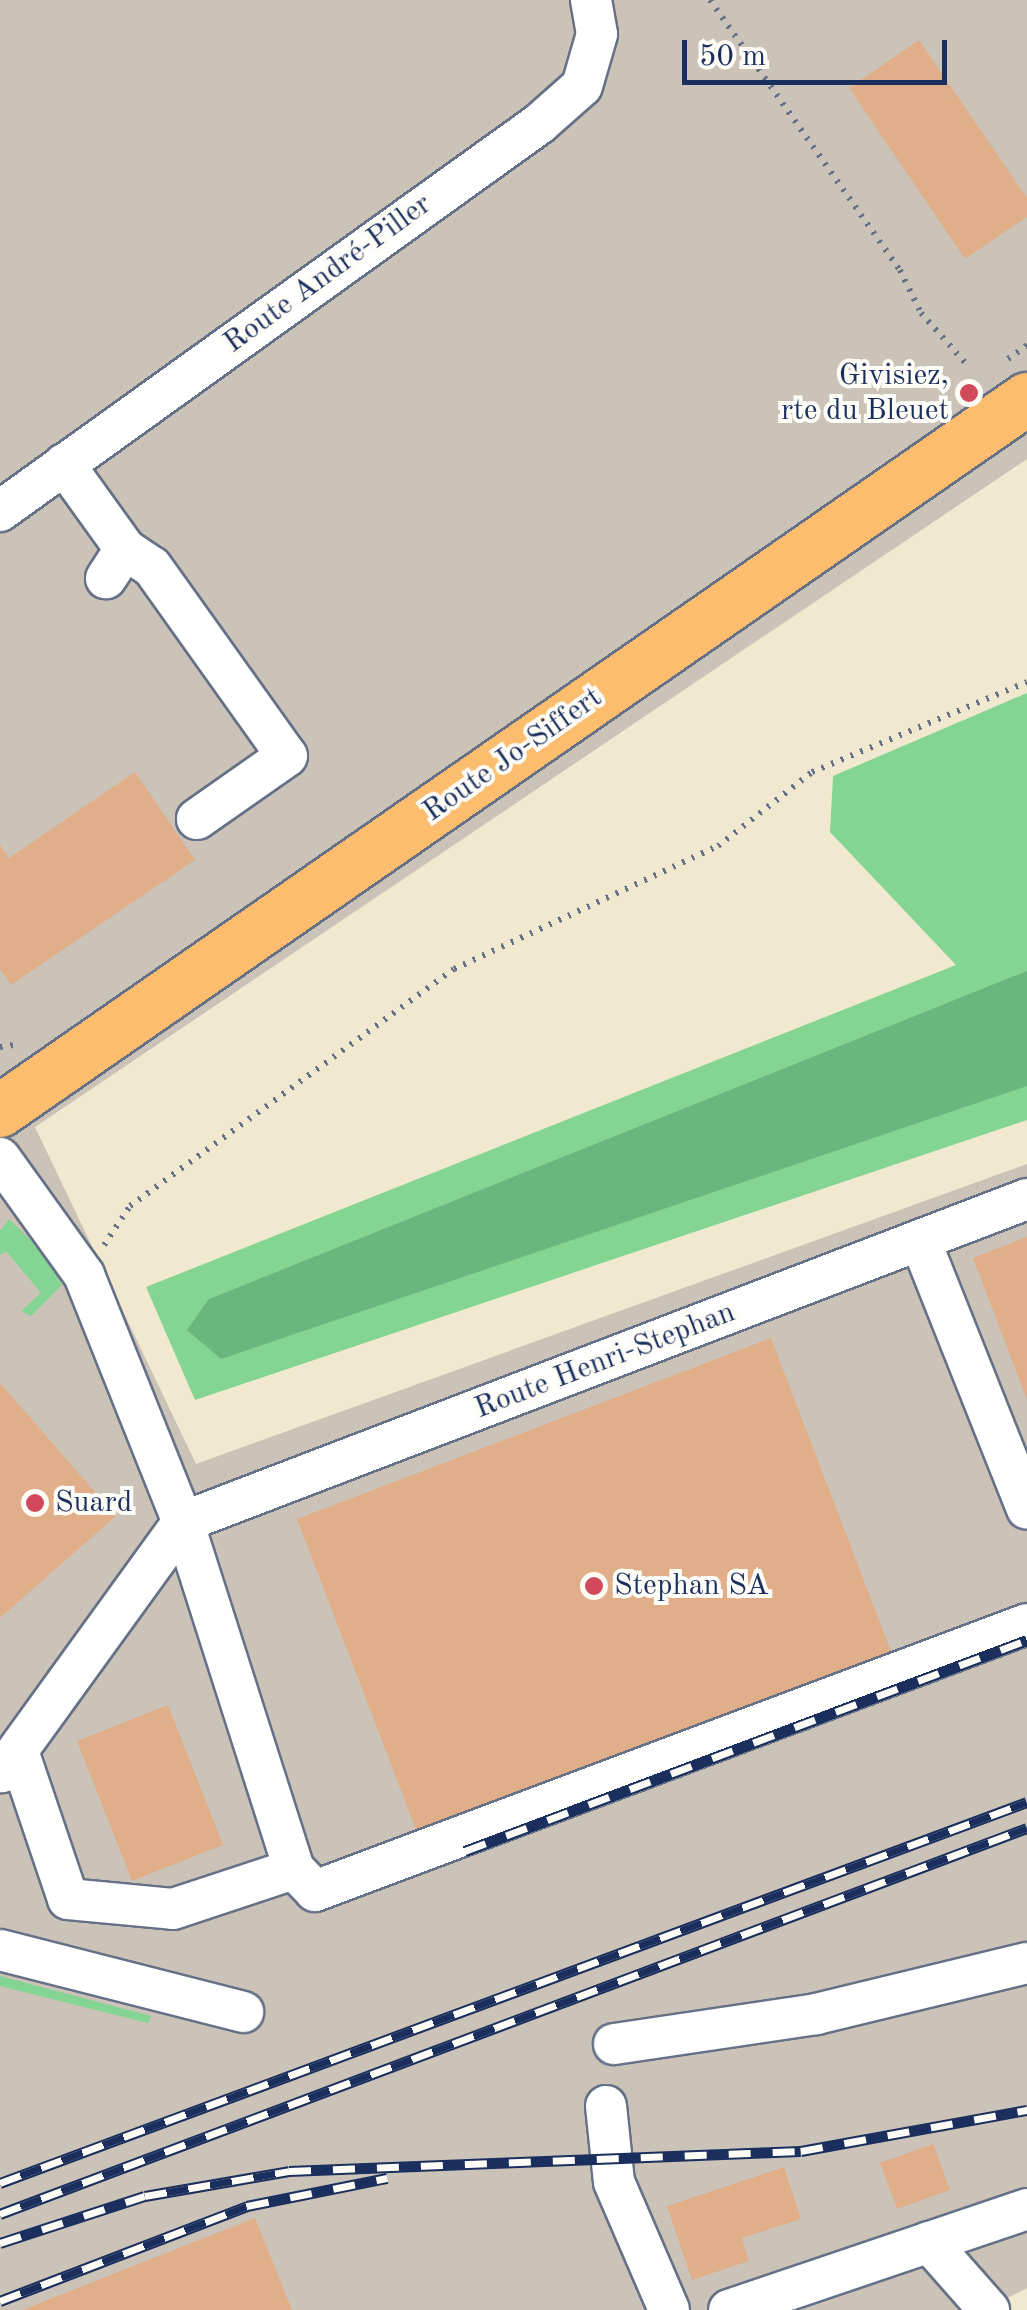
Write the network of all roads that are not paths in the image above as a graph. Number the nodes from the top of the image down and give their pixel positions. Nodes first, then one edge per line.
1 (591, 0) edge
2 (1027, 398) edge
3 (64, 464) junction
4 (0, 511) edge
5 (197, 819) dead end
6 (0, 1111) edge
7 (0, 1158) edge
8 (1027, 1200) edge
9 (920, 1240) junction
10 (1027, 1509) edge
11 (183, 1522) junction
12 (1027, 1624) edge
13 (9, 1763) edge
14 (294, 1868) junction
15 (0, 1950) edge
16 (1027, 1963) edge
17 (243, 2012) dead end
18 (614, 2044) dead end
19 (606, 2106) dead end
20 (1027, 2209) edge
21 (929, 2242) junction
22 (670, 2310) edge
23 (729, 2310) edge
24 (989, 2310) edge

1 - 3 street, Route André-Piller
2 - 6 main road, Route Jo-Siffert
3 - 4 street, Route André-Piller
3 - 5 street
7 - 11 street
8 - 9 street, Route Henri-Stephan
9 - 10 street
9 - 11 street, Route Henri-Stephan
11 - 13 street
11 - 14 street
12 - 14 street
13 - 14 street
15 - 17 street
16 - 18 street
19 - 22 street
20 - 21 street
21 - 23 street
21 - 24 street

